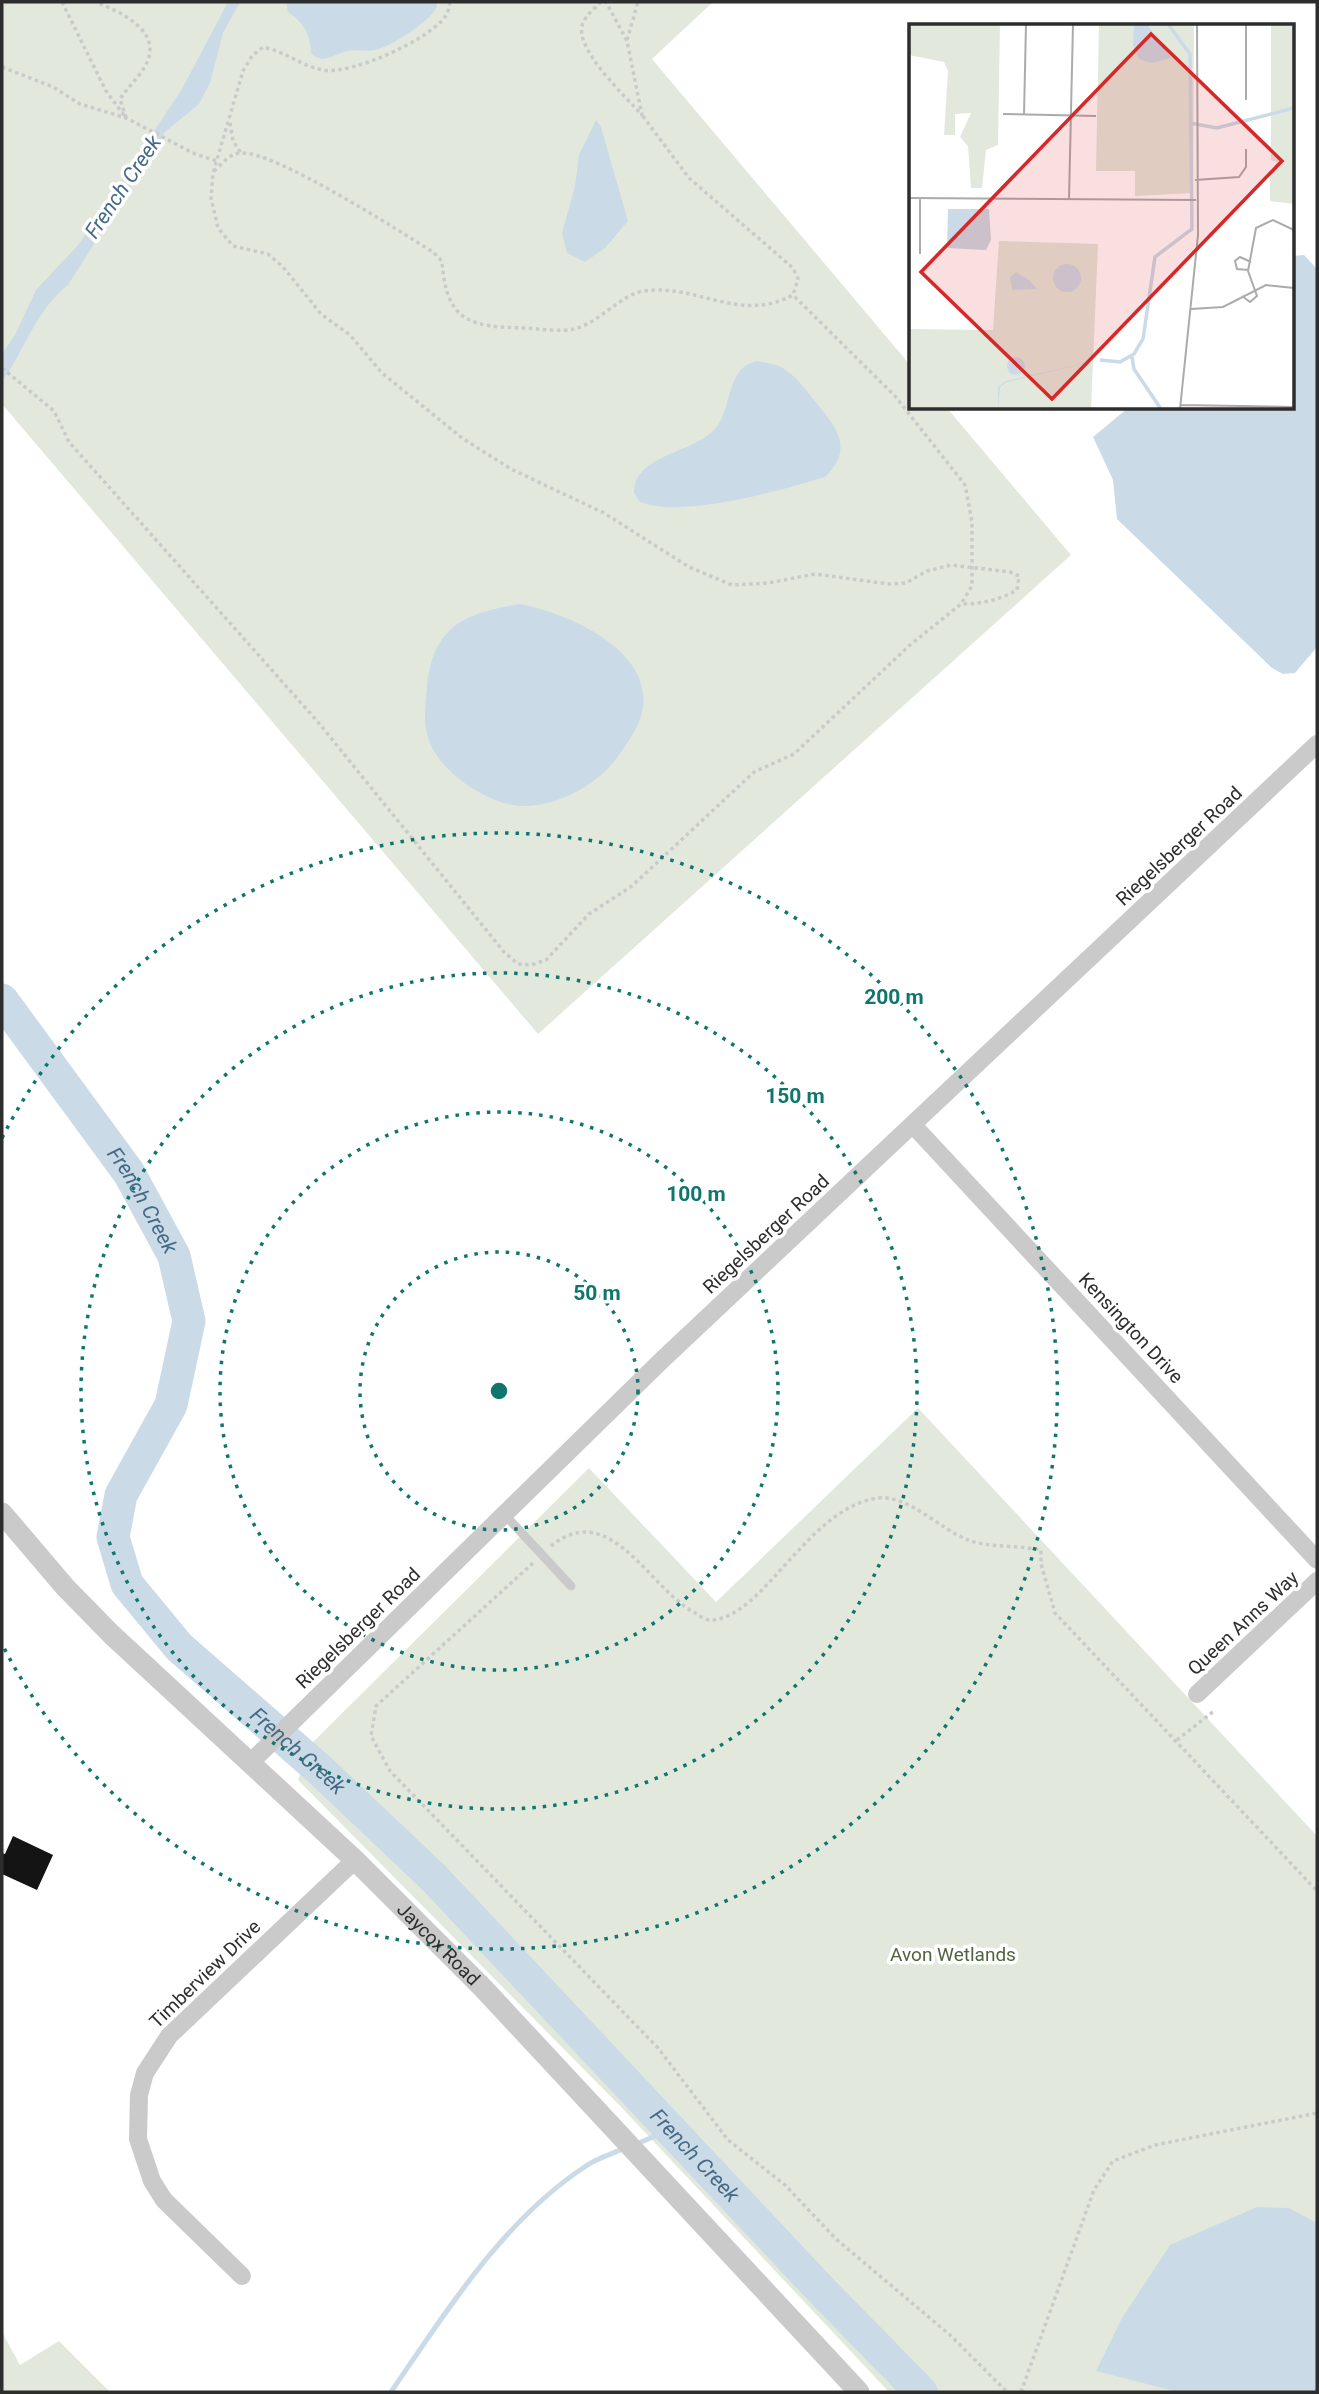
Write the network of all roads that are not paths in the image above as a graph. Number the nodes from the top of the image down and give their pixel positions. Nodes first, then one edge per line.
1 (1317, 744) edge
2 (913, 1125) junction
3 (2, 1513) edge
4 (505, 1516) junction
5 (1317, 1560) edge
6 (1317, 1581) edge
7 (571, 1586) dead end
8 (1197, 1694) dead end
9 (251, 1762) junction
10 (355, 1860) junction
11 (242, 2276) dead end
12 (859, 2392) edge

1 - 2 street, Riegelsberger Road
2 - 4 street, Riegelsberger Road
2 - 5 street, Kensington Drive
3 - 9 street, Jaycox Road
4 - 7 lane
4 - 9 street, Riegelsberger Road
6 - 8 street, Queen Anns Way
9 - 10 street, Jaycox Road
10 - 11 street, Timberview Drive
10 - 12 street, Jaycox Road

